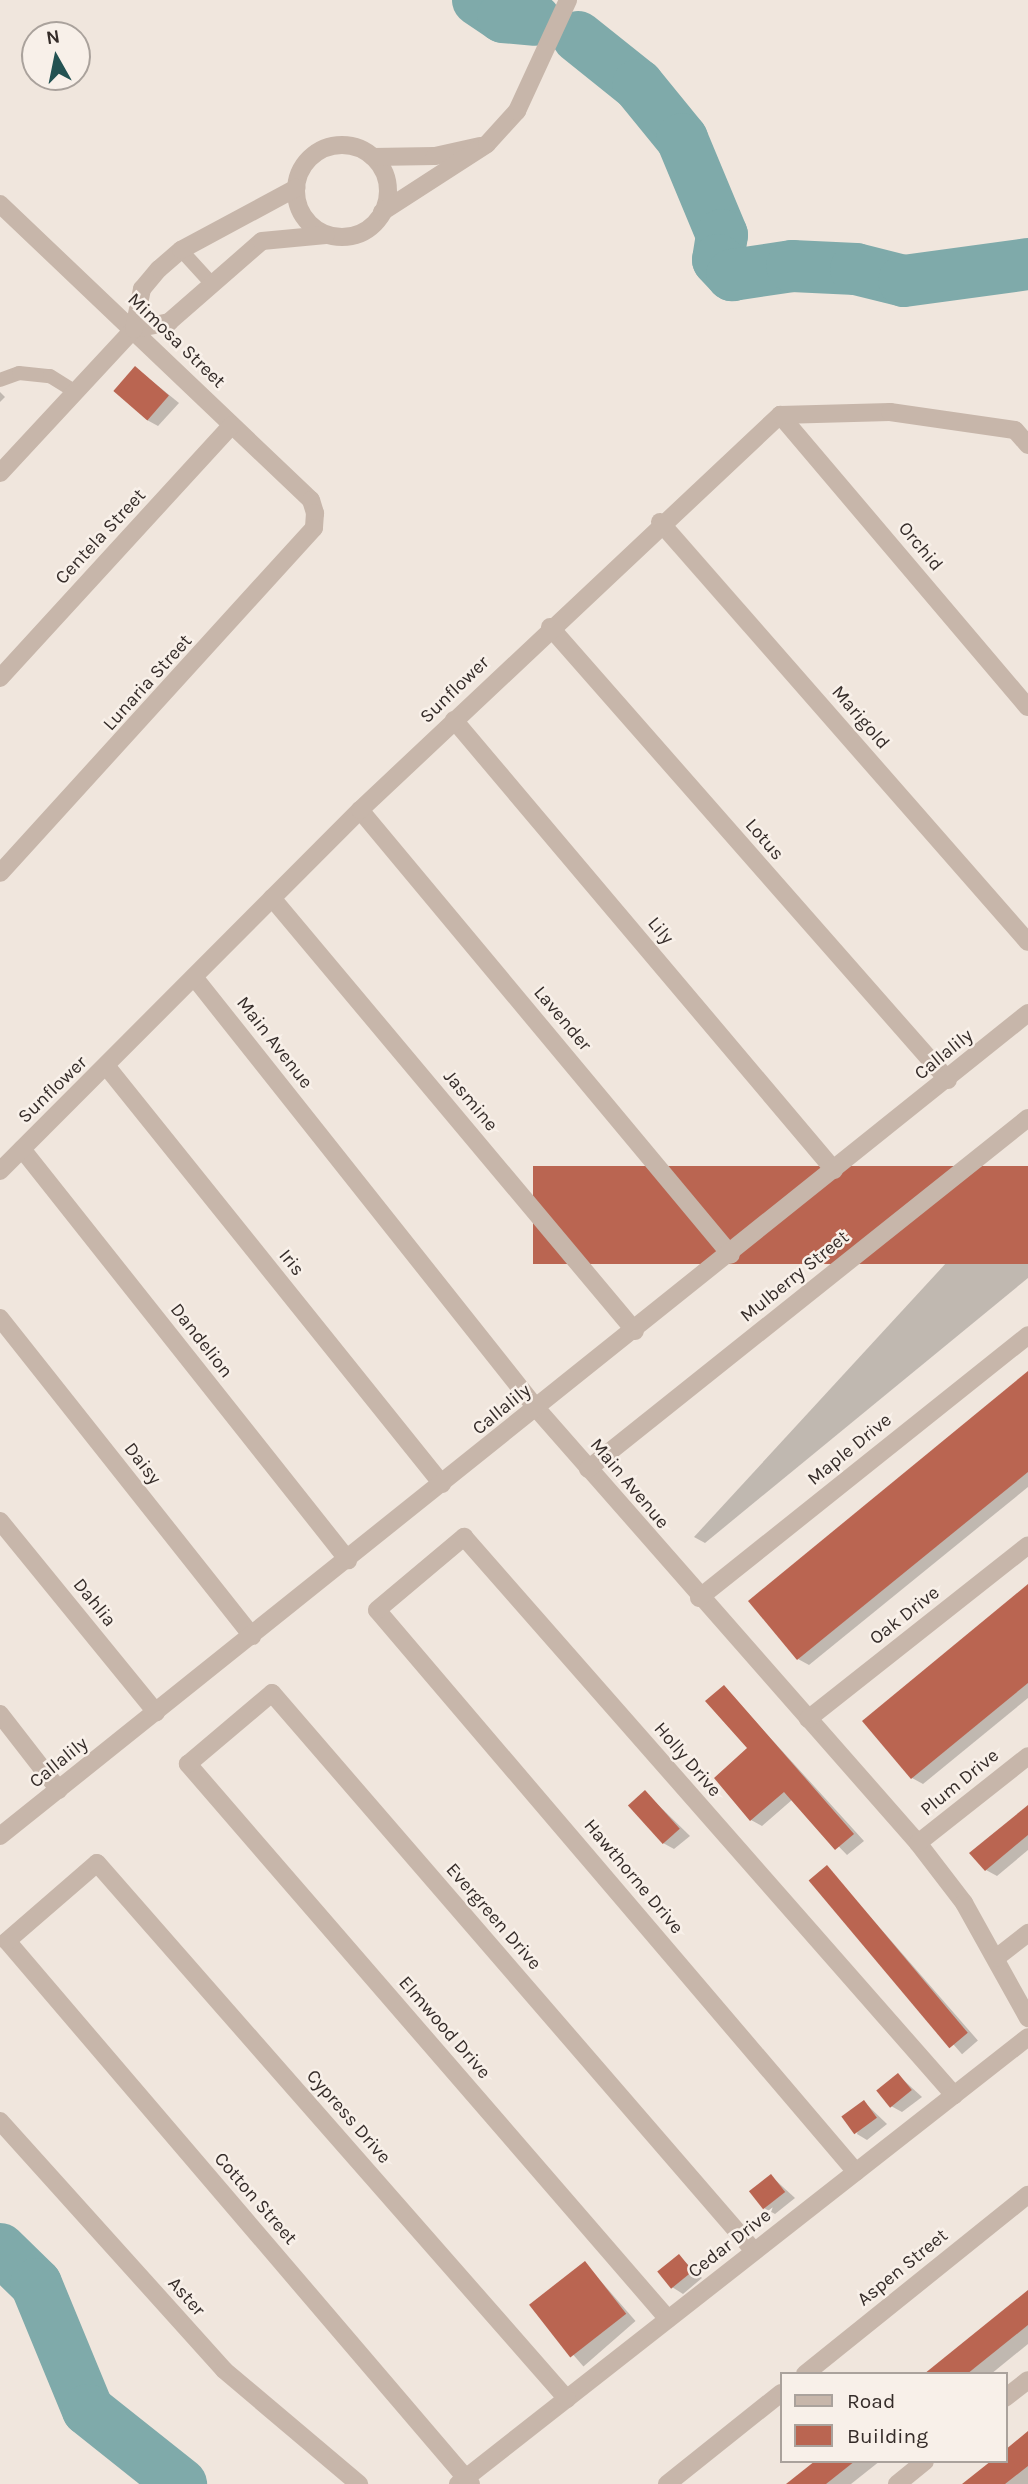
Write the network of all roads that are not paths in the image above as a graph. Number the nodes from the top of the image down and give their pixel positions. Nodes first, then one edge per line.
1 (568, 0) edge
2 (486, 144) junction
3 (373, 157) junction
4 (296, 188) junction
5 (0, 204) edge
6 (382, 212) junction
7 (328, 234) junction
8 (181, 250) junction
9 (212, 284) junction
10 (134, 329) junction
11 (0, 380) edge
12 (76, 392) junction
13 (780, 415) junction
14 (232, 425) junction
15 (1028, 445) edge
16 (0, 473) edge
17 (315, 513) joint
18 (660, 522) junction
19 (550, 627) junction
20 (0, 678) edge
21 (1028, 707) edge
22 (454, 720) junction
23 (360, 810) junction
24 (0, 873) edge
25 (272, 898) junction
26 (1028, 942) edge
27 (194, 977) junction
28 (1028, 1013) edge
29 (107, 1067) junction
30 (948, 1080) junction
31 (1028, 1118) edge
32 (22, 1149) junction
33 (834, 1170) junction
34 (0, 1171) edge
35 (731, 1255) junction
36 (0, 1318) edge
37 (635, 1331) junction
38 (1028, 1335) edge
39 (537, 1409) junction
40 (589, 1469) junction
41 (442, 1484) junction
42 (0, 1521) edge
43 (1028, 1545) edge
44 (348, 1560) junction
45 (699, 1598) junction
46 (377, 1610) joint
47 (251, 1636) junction
48 (156, 1712) junction
49 (0, 1714) edge
50 (808, 1719) junction
51 (1028, 1756) edge
52 (188, 1764) joint
53 (59, 1790) junction
54 (0, 1836) edge
55 (918, 1843) junction
56 (1028, 1933) edge
57 (7, 1941) joint
58 (996, 1958) junction
59 (1028, 2018) edge
60 (1028, 2037) edge
61 (954, 2095) junction
62 (0, 2121) edge
63 (856, 2172) junction
64 (1028, 2194) edge
65 (754, 2251) junction
66 (668, 2319) junction
67 (807, 2372) edge
68 (1028, 2380) edge
69 (780, 2394) edge
70 (1007, 2396) edge
71 (567, 2399) junction
72 (923, 2463) edge
73 (465, 2482) edge
74 (359, 2484) edge
75 (667, 2484) edge
76 (897, 2484) edge

1 - 2 street
2 - 3 street
2 - 6 street
3 - 4 street
3 - 6 street
4 - 7 street
4 - 8 street
5 - 10 street, Mimosa Street
6 - 7 street
7 - 9 street
8 - 9 lane
8 - 10 street
9 - 10 street
10 - 12 street
10 - 14 street, Mimosa Street
11 - 12 lane
12 - 16 street
13 - 15 street
13 - 18 street, Sunflower
13 - 21 street, Orchid
14 - 17 street, Mimosa Street
14 - 20 street, Centela Street
17 - 24 street, Lunaria Street
18 - 19 street, Sunflower
18 - 26 street, Marigold
19 - 22 street, Sunflower
19 - 30 street, Lotus
22 - 23 street, Sunflower
22 - 33 street, Lily
23 - 25 street, Sunflower
23 - 35 street, Lavender
25 - 27 street, Sunflower
25 - 37 street, Jasmine
27 - 29 street, Sunflower
27 - 39 street, Main Avenue
28 - 30 street, Callalily
29 - 32 street, Sunflower
29 - 41 street, Iris
30 - 33 street, Callalily
31 - 40 street, Mulberry Street
32 - 34 street, Sunflower
32 - 44 street, Dandelion
33 - 35 street, Callalily
35 - 37 street, Callalily
36 - 47 street, Daisy
37 - 39 street, Callalily
38 - 45 street, Maple Drive
39 - 40 street, Main Avenue
39 - 41 street, Callalily
40 - 45 street, Main Avenue
41 - 44 street, Callalily
42 - 48 street, Dahlia
43 - 50 street, Oak Drive
44 - 47 street, Callalily
45 - 50 street, Main Avenue
46 - 61 street, Holly Drive
46 - 63 street, Hawthorne Drive
47 - 48 street, Callalily
48 - 53 street, Callalily
49 - 53 street
50 - 55 street, Main Avenue
51 - 55 street, Plum Drive
52 - 65 street, Evergreen Drive
52 - 66 street, Elmwood Drive
53 - 54 street, Callalily
55 - 58 street, Main Avenue
56 - 58 street
57 - 71 street, Cypress Drive
57 - 73 street, Cotton Street
58 - 59 street, Main Avenue
60 - 61 street, Cedar Drive
61 - 63 street, Cedar Drive
62 - 74 street, Aster
63 - 65 street, Cedar Drive
64 - 67 street, Aspen Street
65 - 66 street, Cedar Drive
66 - 71 street, Cedar Drive
68 - 70 street
69 - 75 street
71 - 73 street, Cedar Drive
72 - 76 street

